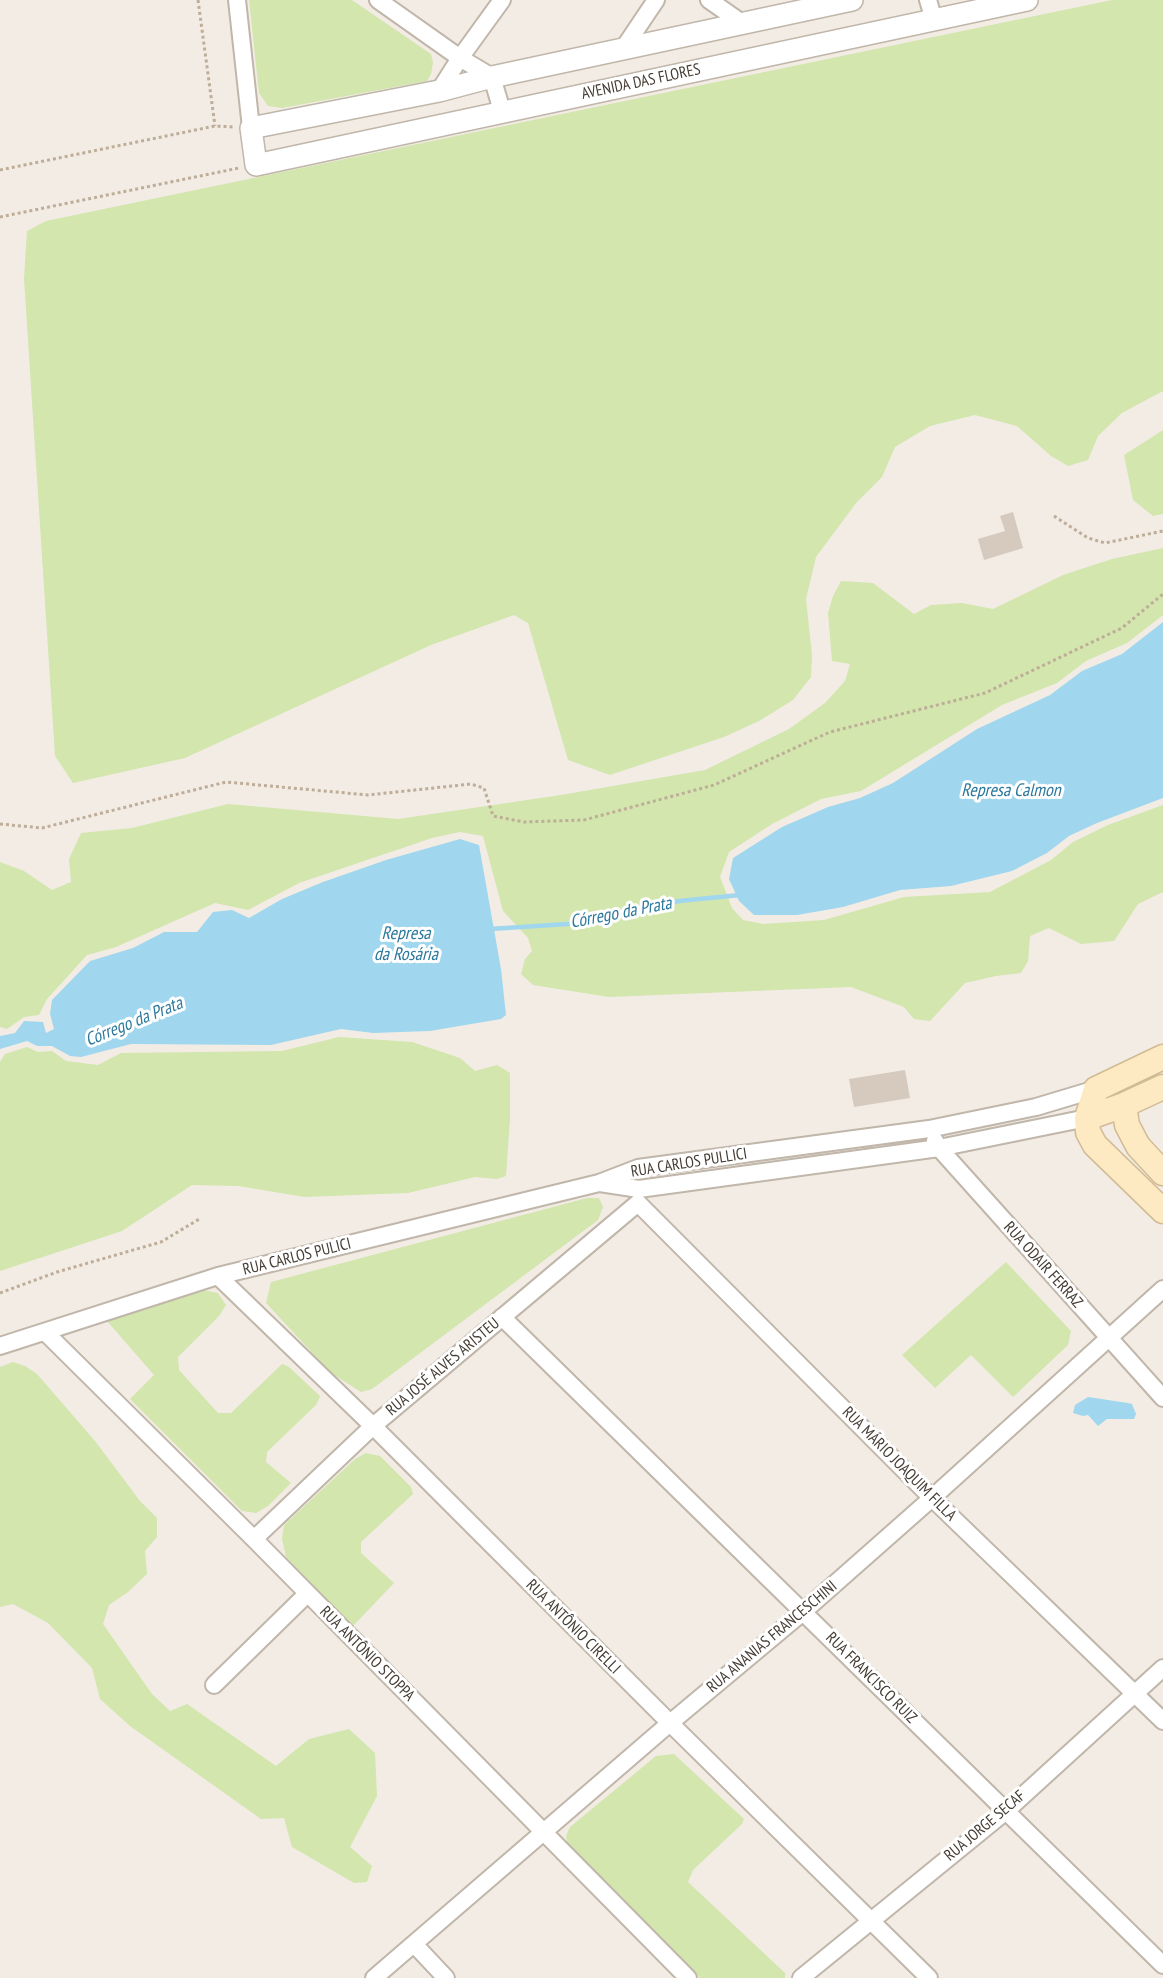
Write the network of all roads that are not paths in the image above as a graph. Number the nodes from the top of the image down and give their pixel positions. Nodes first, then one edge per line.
1 (237, 0) edge
2 (378, 0) edge
3 (502, 0) edge
4 (656, 0) edge
5 (709, 0) edge
6 (852, 0) edge
7 (1027, 0) edge
8 (931, 10) edge
9 (742, 23) junction
10 (623, 49) junction
11 (460, 58) junction
12 (492, 77) junction
13 (439, 91) junction
14 (502, 111) junction
15 (251, 128) junction
16 (1163, 1057) edge
17 (1163, 1087) edge
18 (1096, 1089) junction
19 (1124, 1105) junction
20 (1087, 1118) junction
21 (929, 1129) junction
22 (939, 1148) junction
23 (638, 1168) junction
24 (1163, 1173) edge
25 (599, 1183) junction
26 (638, 1196) junction
27 (1163, 1211) edge
28 (218, 1276) junction
29 (1163, 1288) edge
30 (502, 1317) junction
31 (45, 1332) junction
32 (1108, 1339) junction
33 (0, 1346) edge
34 (1163, 1398) edge
35 (373, 1426) junction
36 (932, 1498) junction
37 (254, 1539) junction
38 (307, 1594) junction
39 (804, 1611) junction
40 (1163, 1668) edge
41 (214, 1685) dead end
42 (1135, 1693) junction
43 (1163, 1721) edge
44 (670, 1724) junction
45 (1006, 1811) junction
46 (543, 1833) junction
47 (870, 1921) junction
48 (414, 1944) junction
49 (1163, 1965) edge
50 (374, 1978) edge
51 (446, 1978) edge
52 (688, 1978) edge
53 (801, 1978) edge
54 (929, 1978) edge

1 - 15 street
2 - 11 street
3 - 11 street
4 - 10 street
5 - 9 street
6 - 9 street
7 - 8 street, AVENIDA DAS FLORES
8 - 14 street, AVENIDA DAS FLORES
9 - 10 street
10 - 12 street
11 - 12 street
11 - 13 street
12 - 13 street
12 - 14 street
13 - 15 street
14 - 15 street, AVENIDA DAS FLORES
16 - 18 main road, RUA CARLOS PULLICI
17 - 19 main road, RUA CARLOS PULLICI
18 - 20 main road
18 - 21 street, RUA CARLOS PULLICI
19 - 20 main road, RUA CARLOS PULLICI
19 - 24 main road
20 - 22 street, RUA CARLOS PULLICI
20 - 27 main road
21 - 22 street, RUA ODAIR FERRAZ
21 - 23 street, RUA CARLOS PULLICI
22 - 26 street, RUA CARLOS PULLICI
22 - 32 street, RUA ODAIR FERRAZ
23 - 25 street, RUA CARLOS PULLICI
23 - 26 street
25 - 26 street, RUA CARLOS PULLICI
25 - 28 street, RUA CARLOS PULICI
26 - 30 street, RUA JOSÉ ALVES ARISTEU
26 - 36 street, RUA MÁRIO JOAQUIM FILLA
28 - 31 street, RUA CARLOS PULICI
28 - 35 street, RUA ANTÔNIO CIRELLI
29 - 32 street, RUA ANANIAS FRANCESCHINI
30 - 35 street, RUA JOSÉ ALVES ARISTEU
30 - 39 street, RUA FRANCISCO RUIZ
31 - 33 street, RUA CARLOS PULICI
31 - 37 street, RUA ANTÔNIO STOPPA
32 - 34 street, RUA ODAIR FERRAZ
32 - 36 street, RUA ANANIAS FRANCESCHINI
35 - 37 street, RUA JOSÉ ALVES ARISTEU
35 - 44 street, RUA ANTÔNIO CIRELLI
36 - 39 street, RUA ANANIAS FRANCESCHINI
36 - 42 street, RUA MÁRIO JOAQUIM FILLA
37 - 38 street, RUA ANTÔNIO STOPPA
38 - 41 street
38 - 46 street, RUA ANTÔNIO STOPPA
39 - 44 street, RUA ANANIAS FRANCESCHINI
39 - 45 street, RUA FRANCISCO RUIZ
40 - 42 street, RUA JORGE SECAF
42 - 43 street, RUA MÁRIO JOAQUIM FILLA
42 - 45 street, RUA JORGE SECAF
44 - 46 street, RUA ANANIAS FRANCESCHINI
44 - 47 street, RUA ANTÔNIO CIRELLI
45 - 47 street, RUA JORGE SECAF
45 - 49 street, RUA FRANCISCO RUIZ
46 - 48 street, RUA ANANIAS FRANCESCHINI
46 - 52 street, RUA ANTÔNIO STOPPA
47 - 53 street, RUA JORGE SECAF
47 - 54 street, RUA ANTÔNIO CIRELLI
48 - 50 street, RUA ANANIAS FRANCESCHINI
48 - 51 street

